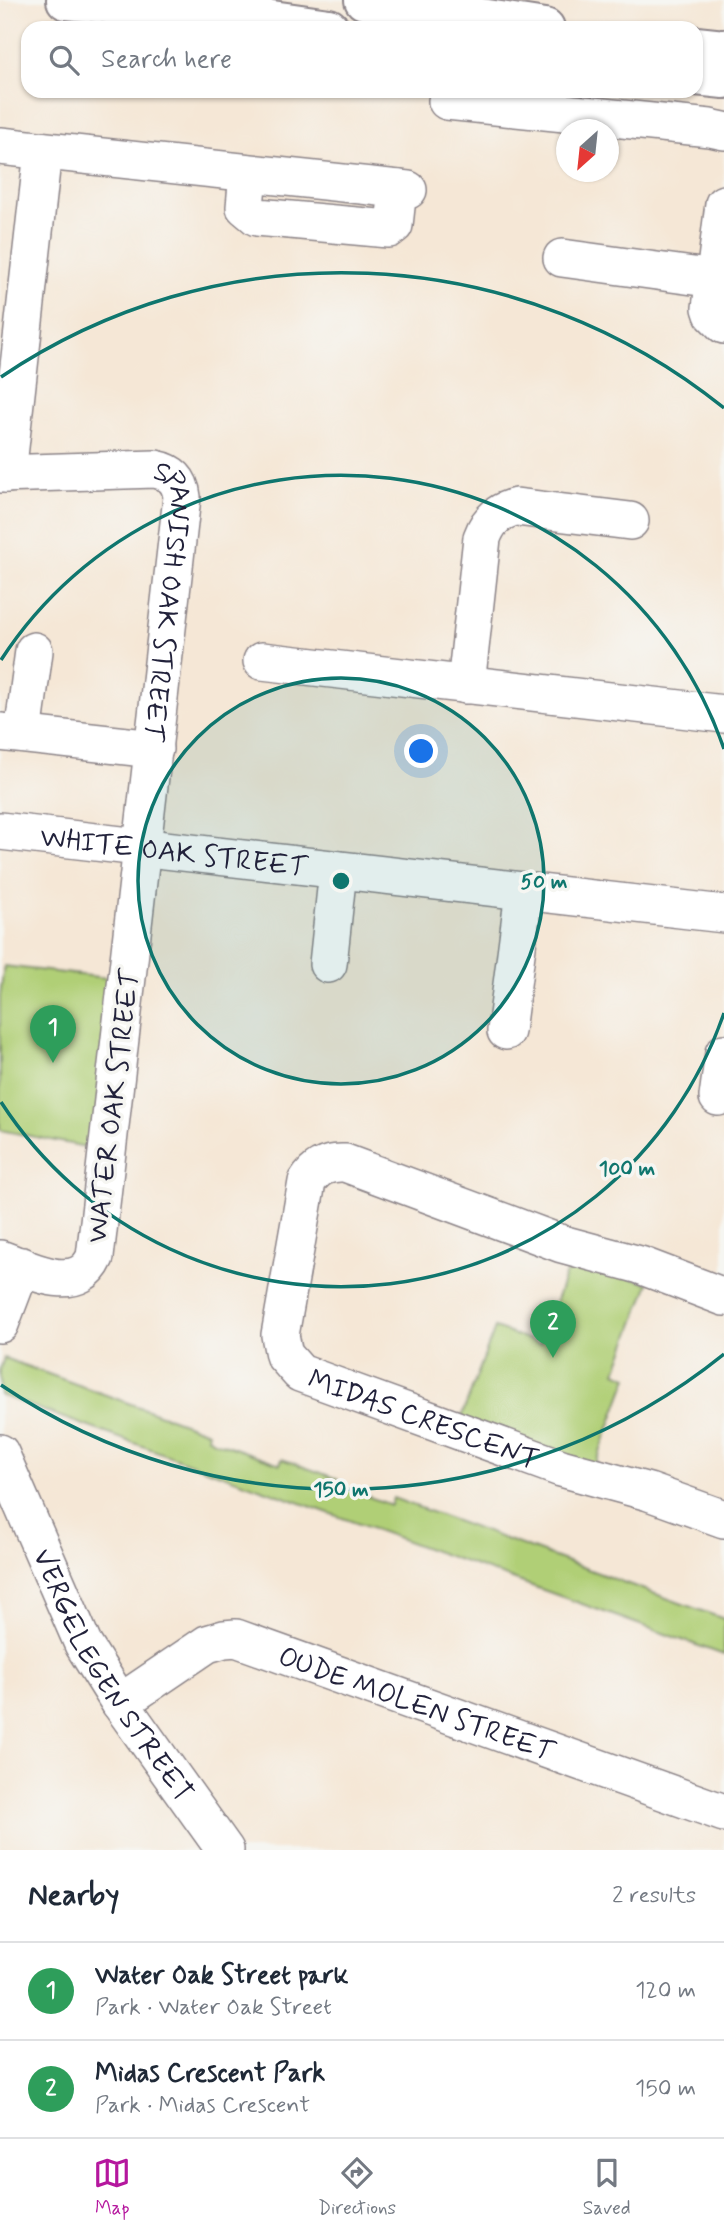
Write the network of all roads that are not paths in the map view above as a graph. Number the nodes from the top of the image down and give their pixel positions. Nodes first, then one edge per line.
1 (66, 0) edge
2 (364, 0) edge
3 (279, 21) edge
4 (500, 21) edge
5 (703, 47) edge
6 (724, 49) edge
7 (703, 77) edge
8 (724, 79) edge
9 (447, 101) dead end
10 (724, 131) edge
11 (0, 146) edge
12 (43, 151) junction
13 (403, 189) dead end
14 (724, 204) edge
15 (562, 258) dead end
16 (715, 279) junction
17 (724, 326) edge
18 (3, 474) edge
19 (630, 522) dead end
20 (34, 651) dead end
21 (262, 661) dead end
22 (467, 685) junction
23 (724, 714) edge
24 (11, 733) edge
25 (154, 749) junction
26 (0, 831) edge
27 (142, 848) junction
28 (338, 870) junction
29 (524, 892) junction
30 (724, 914) edge
31 (328, 964) dead end
32 (506, 1031) dead end
33 (724, 1054) edge
34 (718, 1097) dead end
35 (11, 1262) edge
36 (724, 1297) edge
37 (0, 1324) edge
38 (0, 1453) edge
39 (724, 1519) edge
40 (120, 1703) junction
41 (724, 1813) edge
42 (225, 1850) edge

1 - 3 main road
2 - 4 main road
5 - 6 main road
7 - 8 main road
9 - 10 street
11 - 12 street
12 - 13 street
12 - 18 street, SPANISH OAK STREET
14 - 16 street
15 - 16 street
16 - 17 street
18 - 25 street, SPANISH OAK STREET
19 - 22 street
20 - 24 street
21 - 22 street
22 - 23 street
24 - 25 street
25 - 27 street, SPANISH OAK STREET
26 - 27 street, WHITE OAK STREET
27 - 28 street, WHITE OAK STREET
27 - 35 street, WATER OAK STREET
28 - 29 street, WHITE OAK STREET
28 - 31 street
29 - 30 street, WHITE OAK STREET
29 - 32 street
33 - 34 street
35 - 37 street
36 - 39 street, MIDAS CRESCENT
38 - 40 street, VERGELEGEN STREET
40 - 41 street, OUDE MOLEN STREET
40 - 42 street, VERGELEGEN STREET

